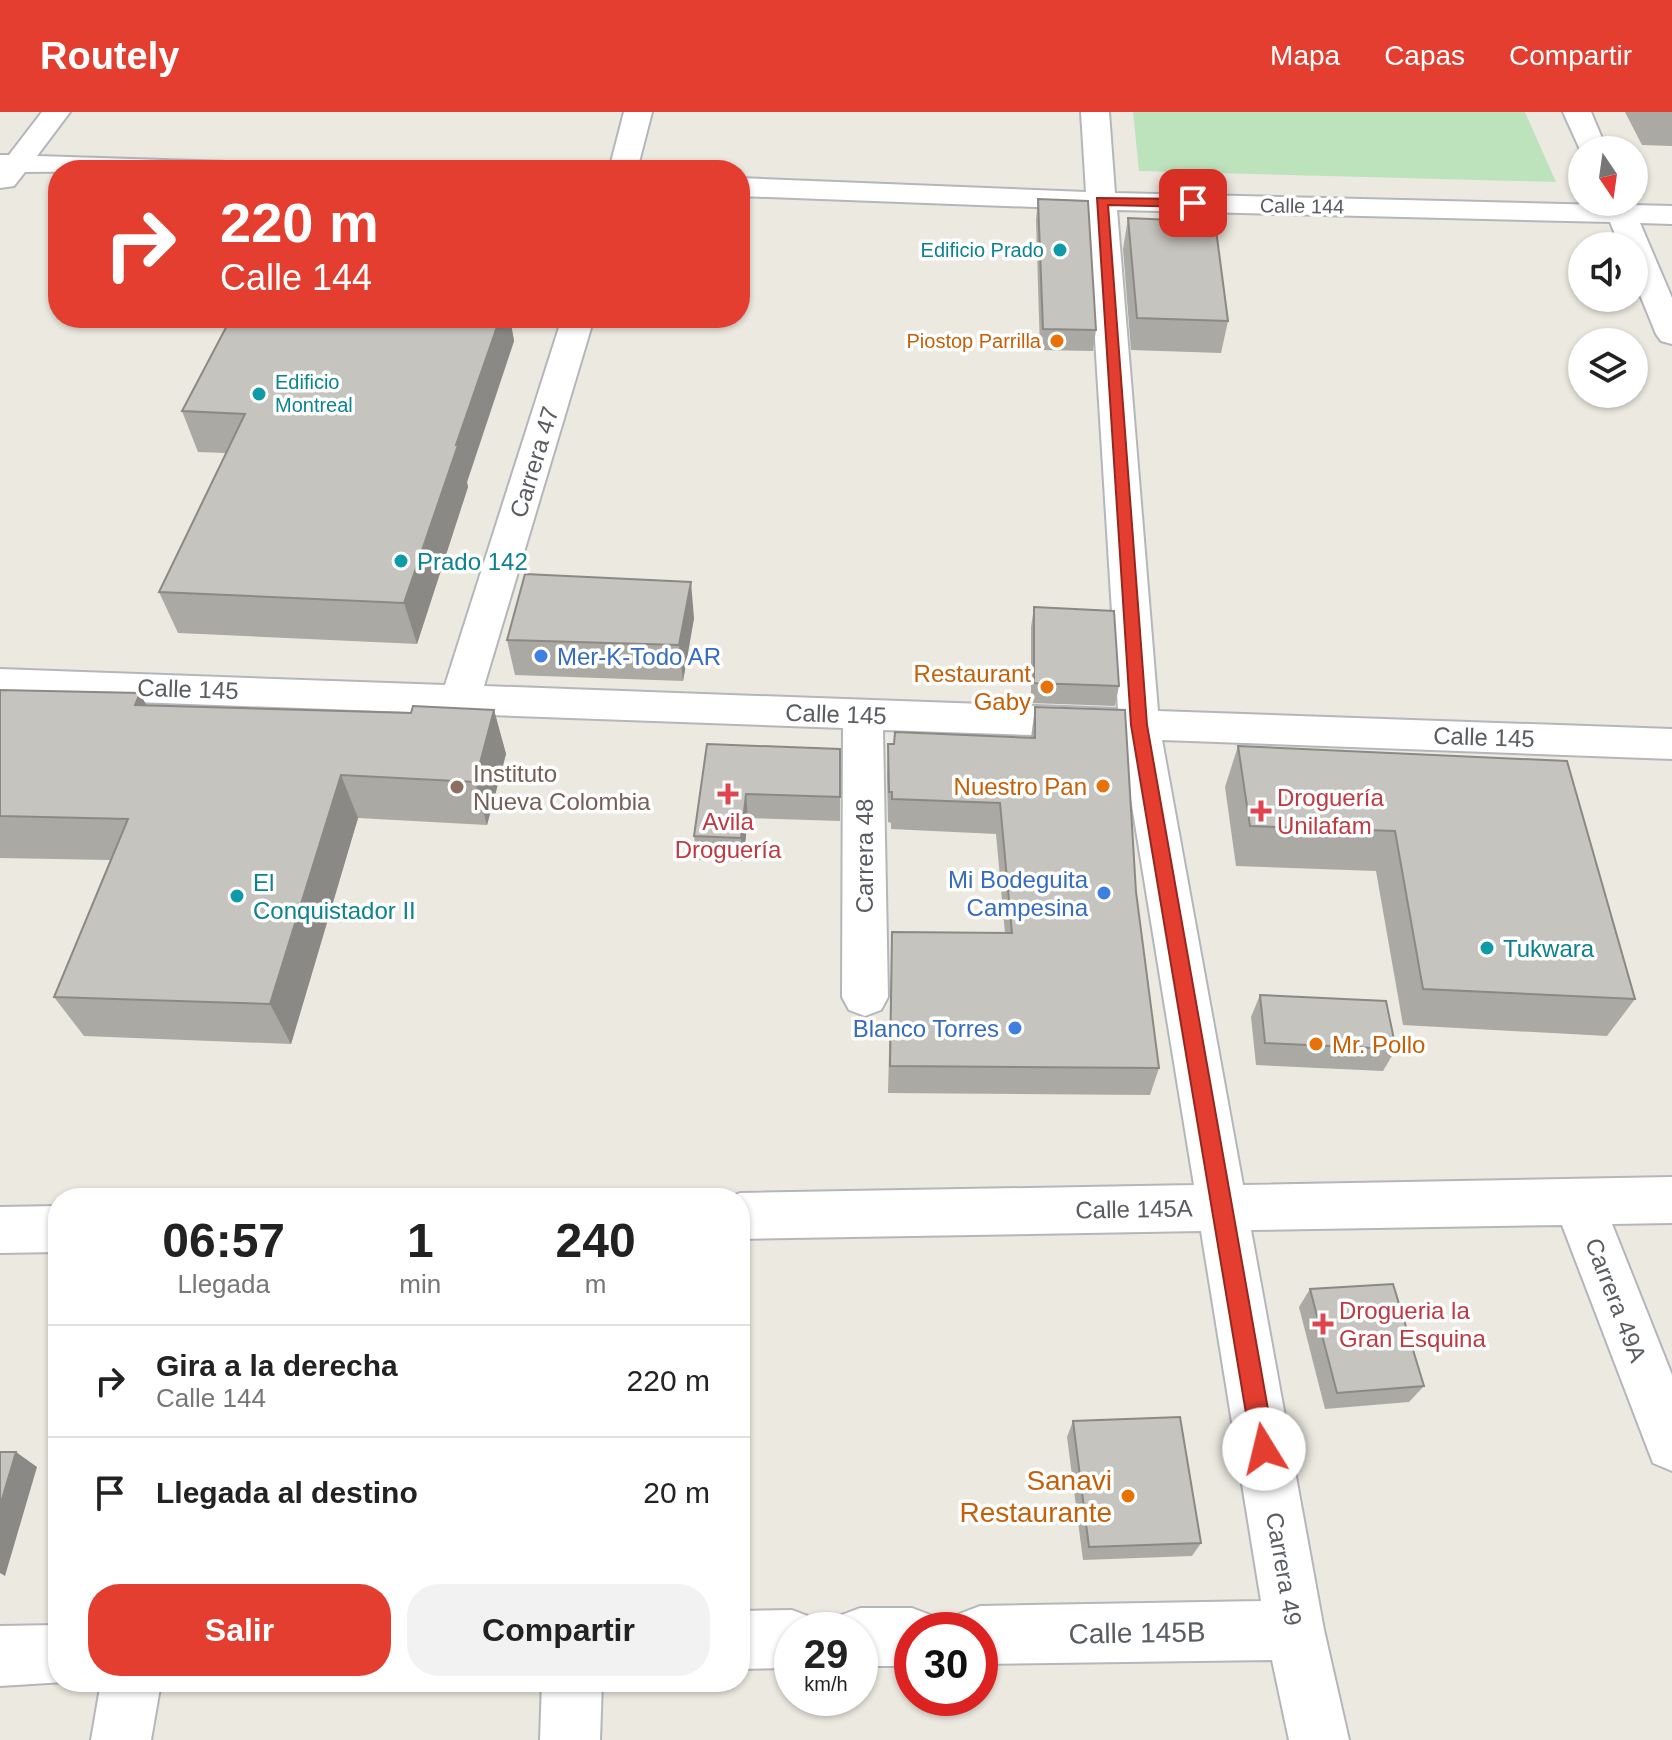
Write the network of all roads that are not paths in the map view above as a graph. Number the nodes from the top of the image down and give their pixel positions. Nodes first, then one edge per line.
1 (56, 112) edge
2 (638, 112) edge
3 (1095, 112) edge
4 (1577, 112) edge
5 (1587, 136) edge
6 (626, 160) edge
7 (5, 170) edge
8 (48, 170) edge
9 (750, 187) edge
10 (1102, 201) junction
11 (1568, 207) edge
12 (1648, 212) edge
13 (1672, 215) edge
14 (1621, 216) edge
15 (575, 328) edge
16 (1672, 334) edge
17 (0, 683) edge
18 (461, 698) junction
19 (863, 715) junction
20 (1139, 725) junction
21 (1672, 744) edge
22 (865, 997) dead end
23 (1672, 1200) edge
24 (1578, 1202) junction
25 (1223, 1207) junction
26 (750, 1216) edge
27 (48, 1229) edge
28 (0, 1230) edge
29 (1672, 1444) edge
30 (1295, 1630) junction
31 (998, 1635) edge
32 (774, 1639) edge
33 (750, 1640) edge
34 (48, 1655) edge
35 (0, 1656) edge
36 (129, 1692) edge
37 (572, 1692) edge
38 (121, 1740) edge
39 (570, 1740) edge
40 (1319, 1740) edge

1 - 7 street
2 - 6 street
3 - 10 street, Carrera 49
4 - 5 street
7 - 8 street
9 - 10 street, Calle 144
10 - 11 street, Calle 144
10 - 20 street, Carrera 49
12 - 13 street, Calle 144
14 - 16 street
15 - 18 street, Carrera 47
17 - 18 street, Calle 145
18 - 19 street, Calle 145
19 - 20 street, Calle 145
19 - 22 street, Carrera 48
20 - 21 street, Calle 145
20 - 25 street, Carrera 49
23 - 24 street, Calle 145A
24 - 25 street, Calle 145A
24 - 29 street, Carrera 49A
25 - 26 street, Calle 145A
25 - 30 street, Carrera 49
27 - 28 street
30 - 31 street, Calle 145B
30 - 40 street, Carrera 49
32 - 33 street
34 - 35 street
36 - 38 street
37 - 39 street

